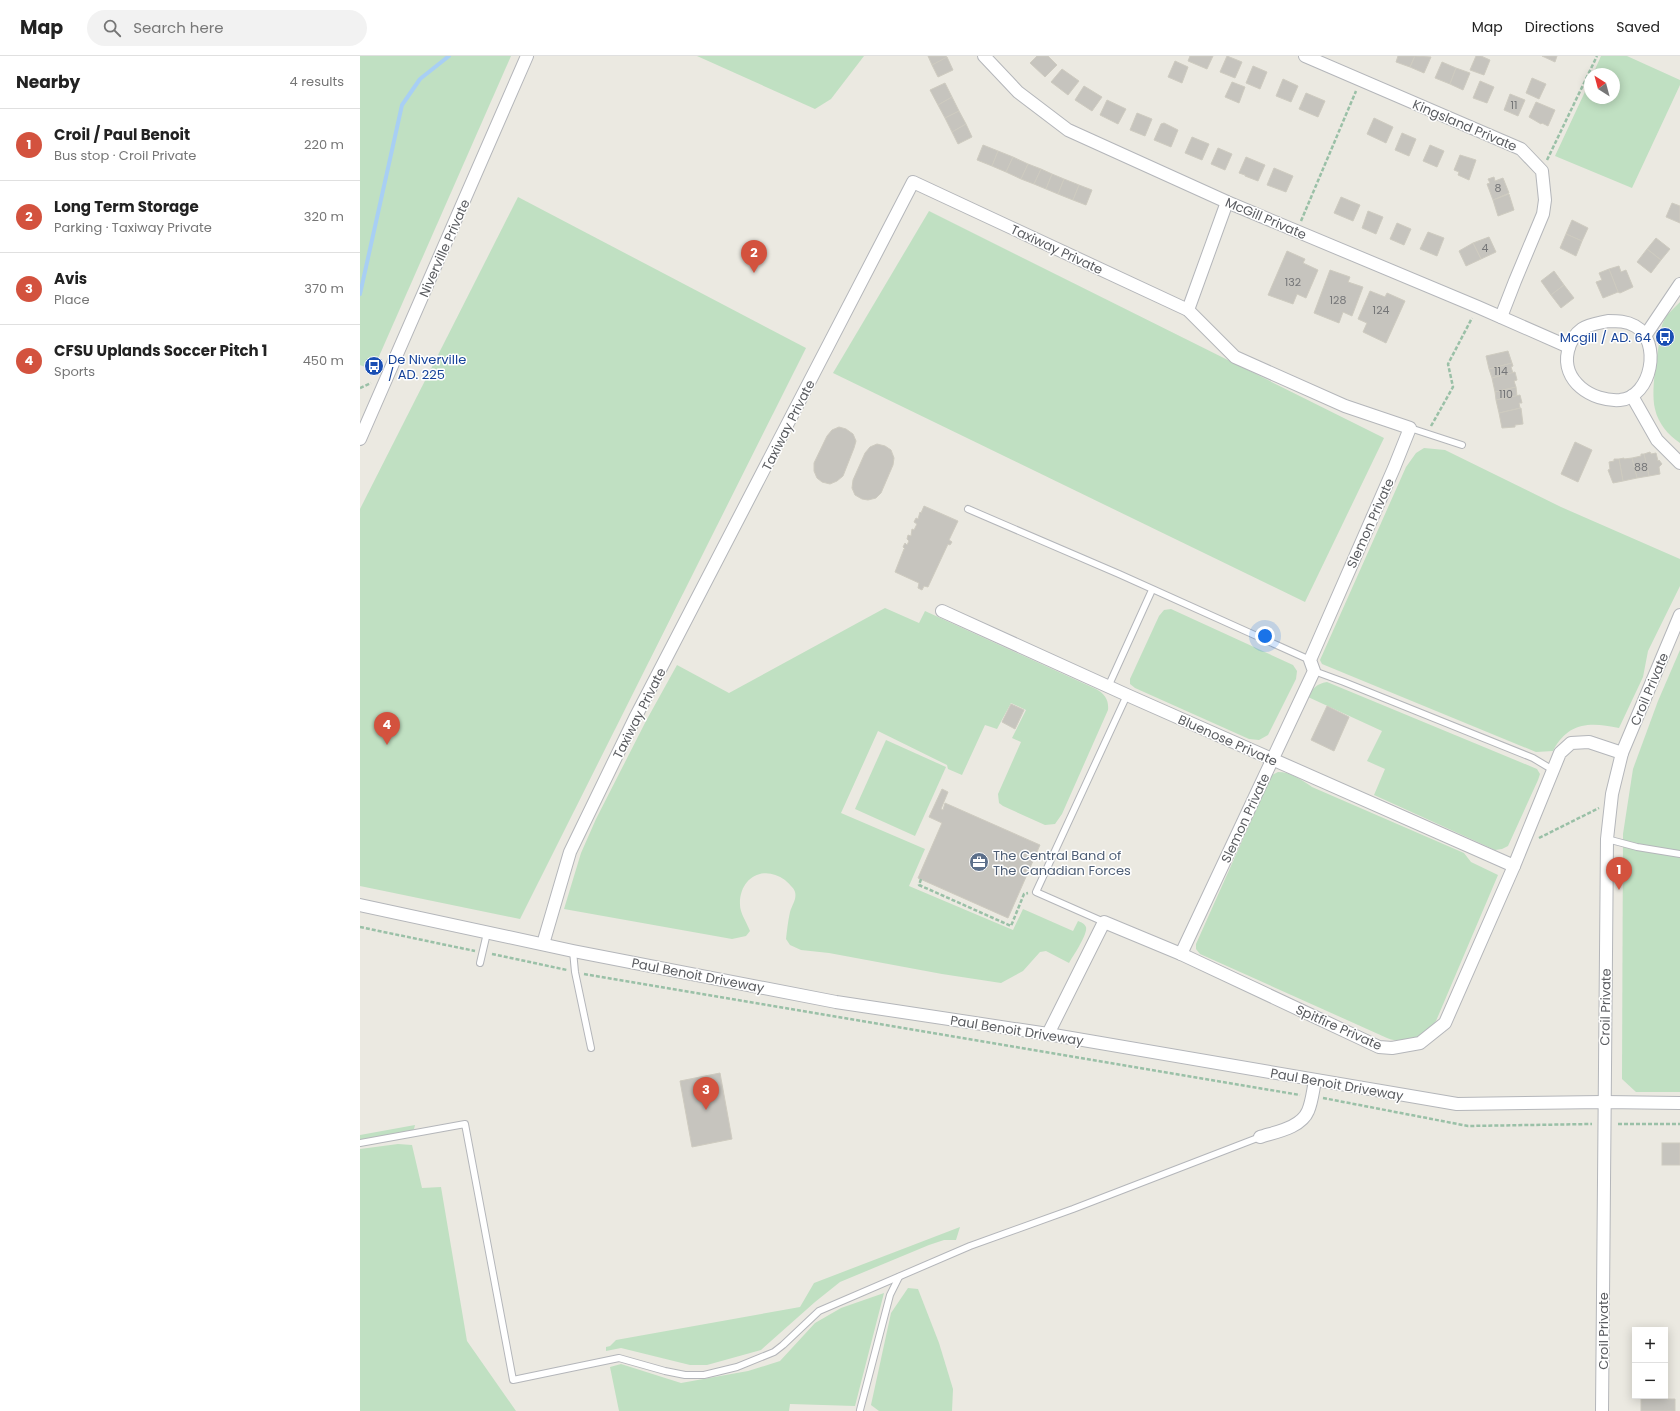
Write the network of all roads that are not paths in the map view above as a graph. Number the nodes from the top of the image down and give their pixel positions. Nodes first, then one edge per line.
1 (527, 56) edge
2 (984, 56) edge
3 (1305, 56) edge
4 (1227, 202) junction
5 (1680, 284) edge
6 (1188, 310) junction
7 (1501, 317) junction
8 (1645, 336) junction
9 (1569, 347) junction
10 (1632, 396) junction
11 (1410, 428) junction
12 (360, 439) edge
13 (1462, 445) dead end
14 (1680, 463) edge
15 (968, 509) dead end
16 (1152, 590) junction
17 (942, 611) dead end
18 (1680, 615) edge
19 (1312, 666) junction
20 (1108, 687) junction
21 (1127, 695) junction
22 (1622, 753) junction
23 (1273, 760) junction
24 (1553, 770) junction
25 (1607, 839) junction
26 (1680, 854) edge
27 (1514, 866) junction
28 (360, 905) edge
29 (1104, 922) junction
30 (488, 933) junction
31 (543, 944) junction
32 (573, 951) junction
33 (1181, 954) junction
34 (480, 963) dead end
35 (1048, 1034) junction
36 (592, 1048) dead end
37 (1315, 1080) junction
38 (1604, 1102) junction
39 (1680, 1103) edge
40 (1260, 1138) joint
41 (360, 1143) edge
42 (899, 1276) junction
43 (860, 1410) dead end
44 (1602, 1411) edge

1 - 12 street, Niverville Private
2 - 4 street, McGill Private
3 - 7 street, Kingsland Private
4 - 6 street
4 - 7 street, McGill Private
5 - 8 street
6 - 11 street
6 - 31 street, Taxiway Private
7 - 9 street, McGill Private
8 - 9 street
8 - 10 street
9 - 10 street
10 - 14 street
11 - 13 lane
11 - 19 street, Slemon Private
15 - 16 lane
16 - 19 lane
16 - 20 lane
17 - 20 street, Bluenose Private
18 - 22 street, Croil Private
19 - 23 street, Slemon Private
19 - 24 lane
20 - 21 street, Bluenose Private
21 - 23 street, Bluenose Private
21 - 29 lane
22 - 24 street, Spitfire Private
22 - 25 street, Croil Private
23 - 27 street, Bluenose Private
23 - 33 street, Slemon Private
24 - 27 street, Spitfire Private
25 - 26 lane
25 - 38 street, Croil Private
27 - 33 street, Spitfire Private
28 - 30 street, Paul Benoit Driveway
29 - 33 street, Spitfire Private
29 - 35 street
30 - 31 street, Paul Benoit Driveway
30 - 34 lane
31 - 32 street, Paul Benoit Driveway
32 - 35 street, Paul Benoit Driveway
32 - 36 lane
35 - 37 street, Paul Benoit Driveway
37 - 38 street, Paul Benoit Driveway
37 - 40 street
38 - 39 street, Paul Benoit Driveway
38 - 44 street, Croil Private
40 - 42 lane
41 - 42 lane
42 - 43 lane

